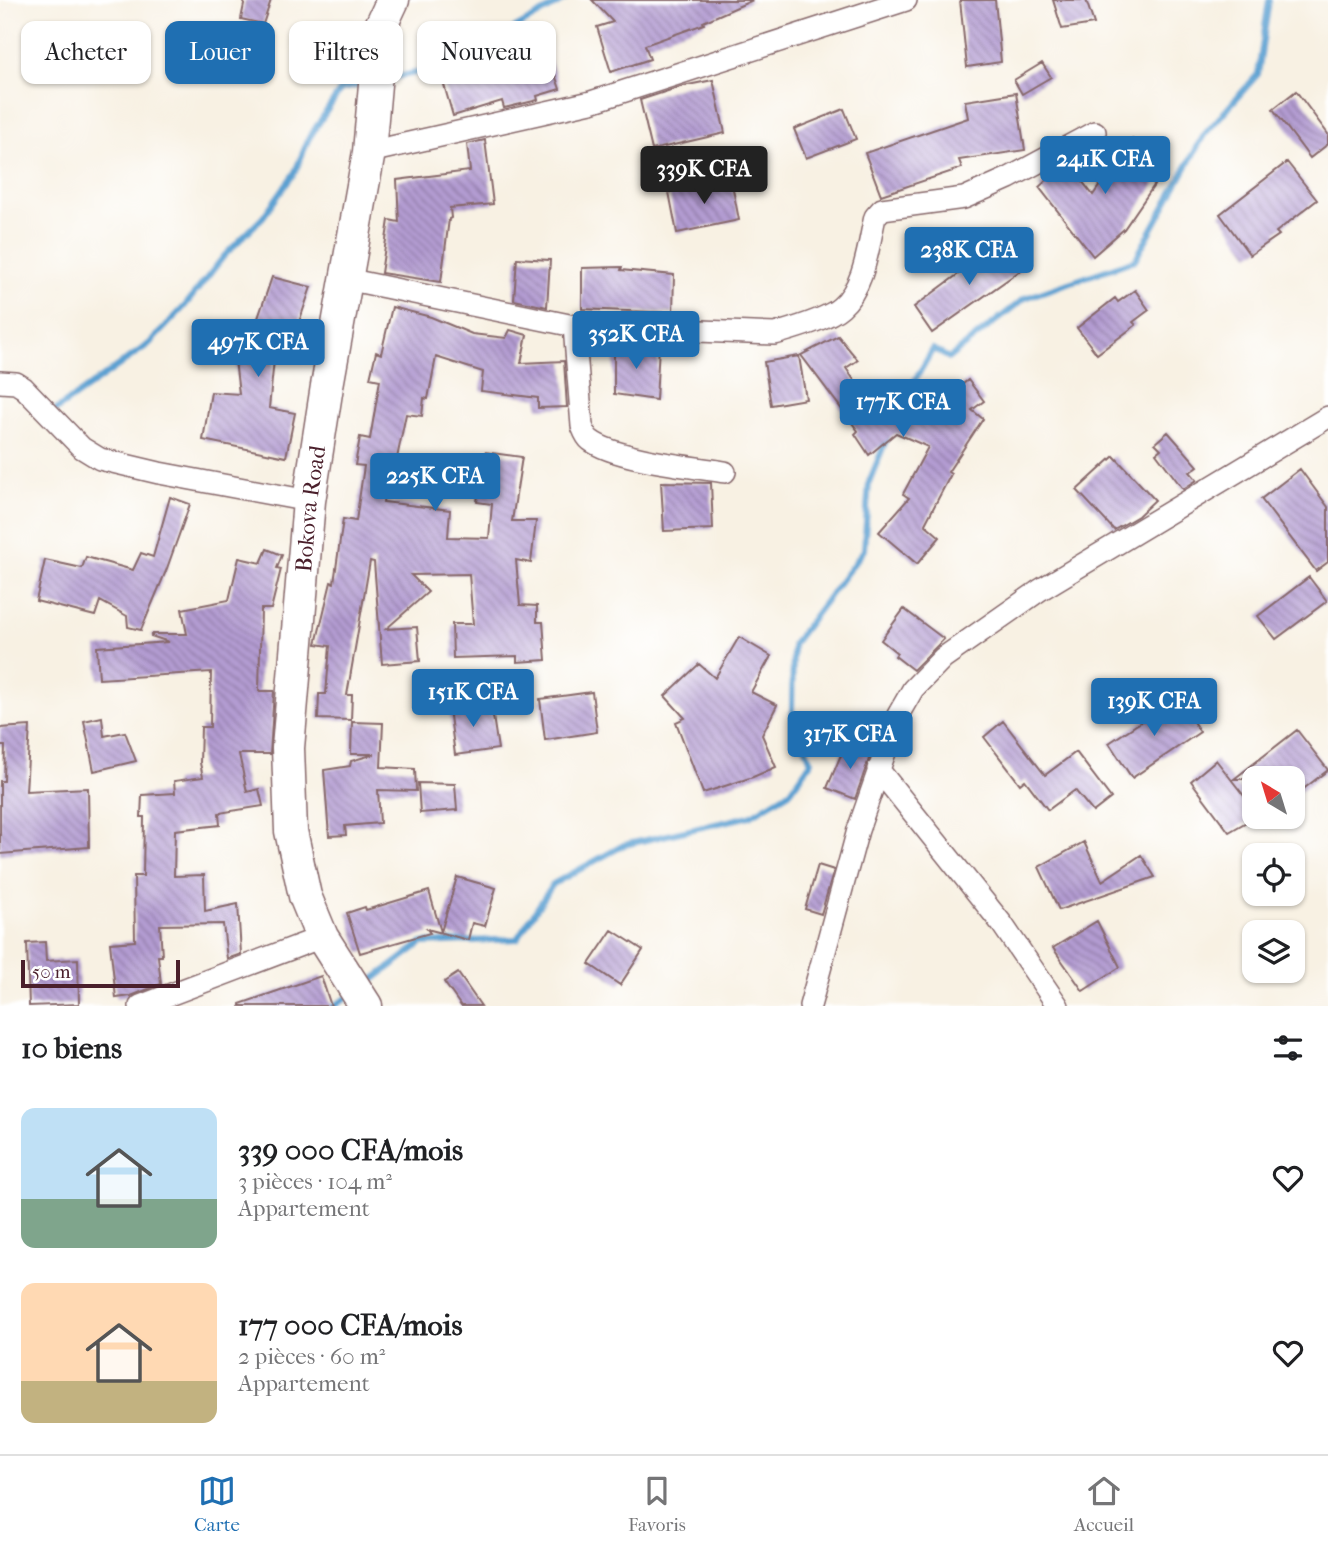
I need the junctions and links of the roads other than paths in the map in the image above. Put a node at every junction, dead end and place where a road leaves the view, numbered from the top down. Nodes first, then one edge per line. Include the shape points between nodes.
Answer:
1 (393, 0) edge
2 (906, 0) edge
3 (1095, 132) dead end
4 (369, 152) junction
5 (346, 279) junction
6 (574, 326) junction
7 (0, 382) edge
8 (1328, 417) edge
9 (725, 472) dead end
10 (310, 501) junction
11 (878, 769) junction
12 (322, 937) junction
13 (140, 1006) edge
14 (366, 1006) edge
15 (810, 1006) edge
16 (1058, 1006) edge

1 - 4 street, Bokova Road via 380,28
2 - 4 street via 591,102
3 - 6 street via 964,198 882,209 875,217 859,284 840,308 799,328 775,334
4 - 5 street, Bokova Road
5 - 6 street
5 - 10 street, Bokova Road
6 - 9 street via 582,426 588,439 646,459
7 - 10 street via 24,388 82,448 100,459
8 - 11 street via 1040,590 943,658 913,689
10 - 12 street, Bokova Road via 288,748 291,831 305,896
11 - 15 street
11 - 16 street via 1002,924
12 - 13 street
12 - 14 street, Bokova Road

